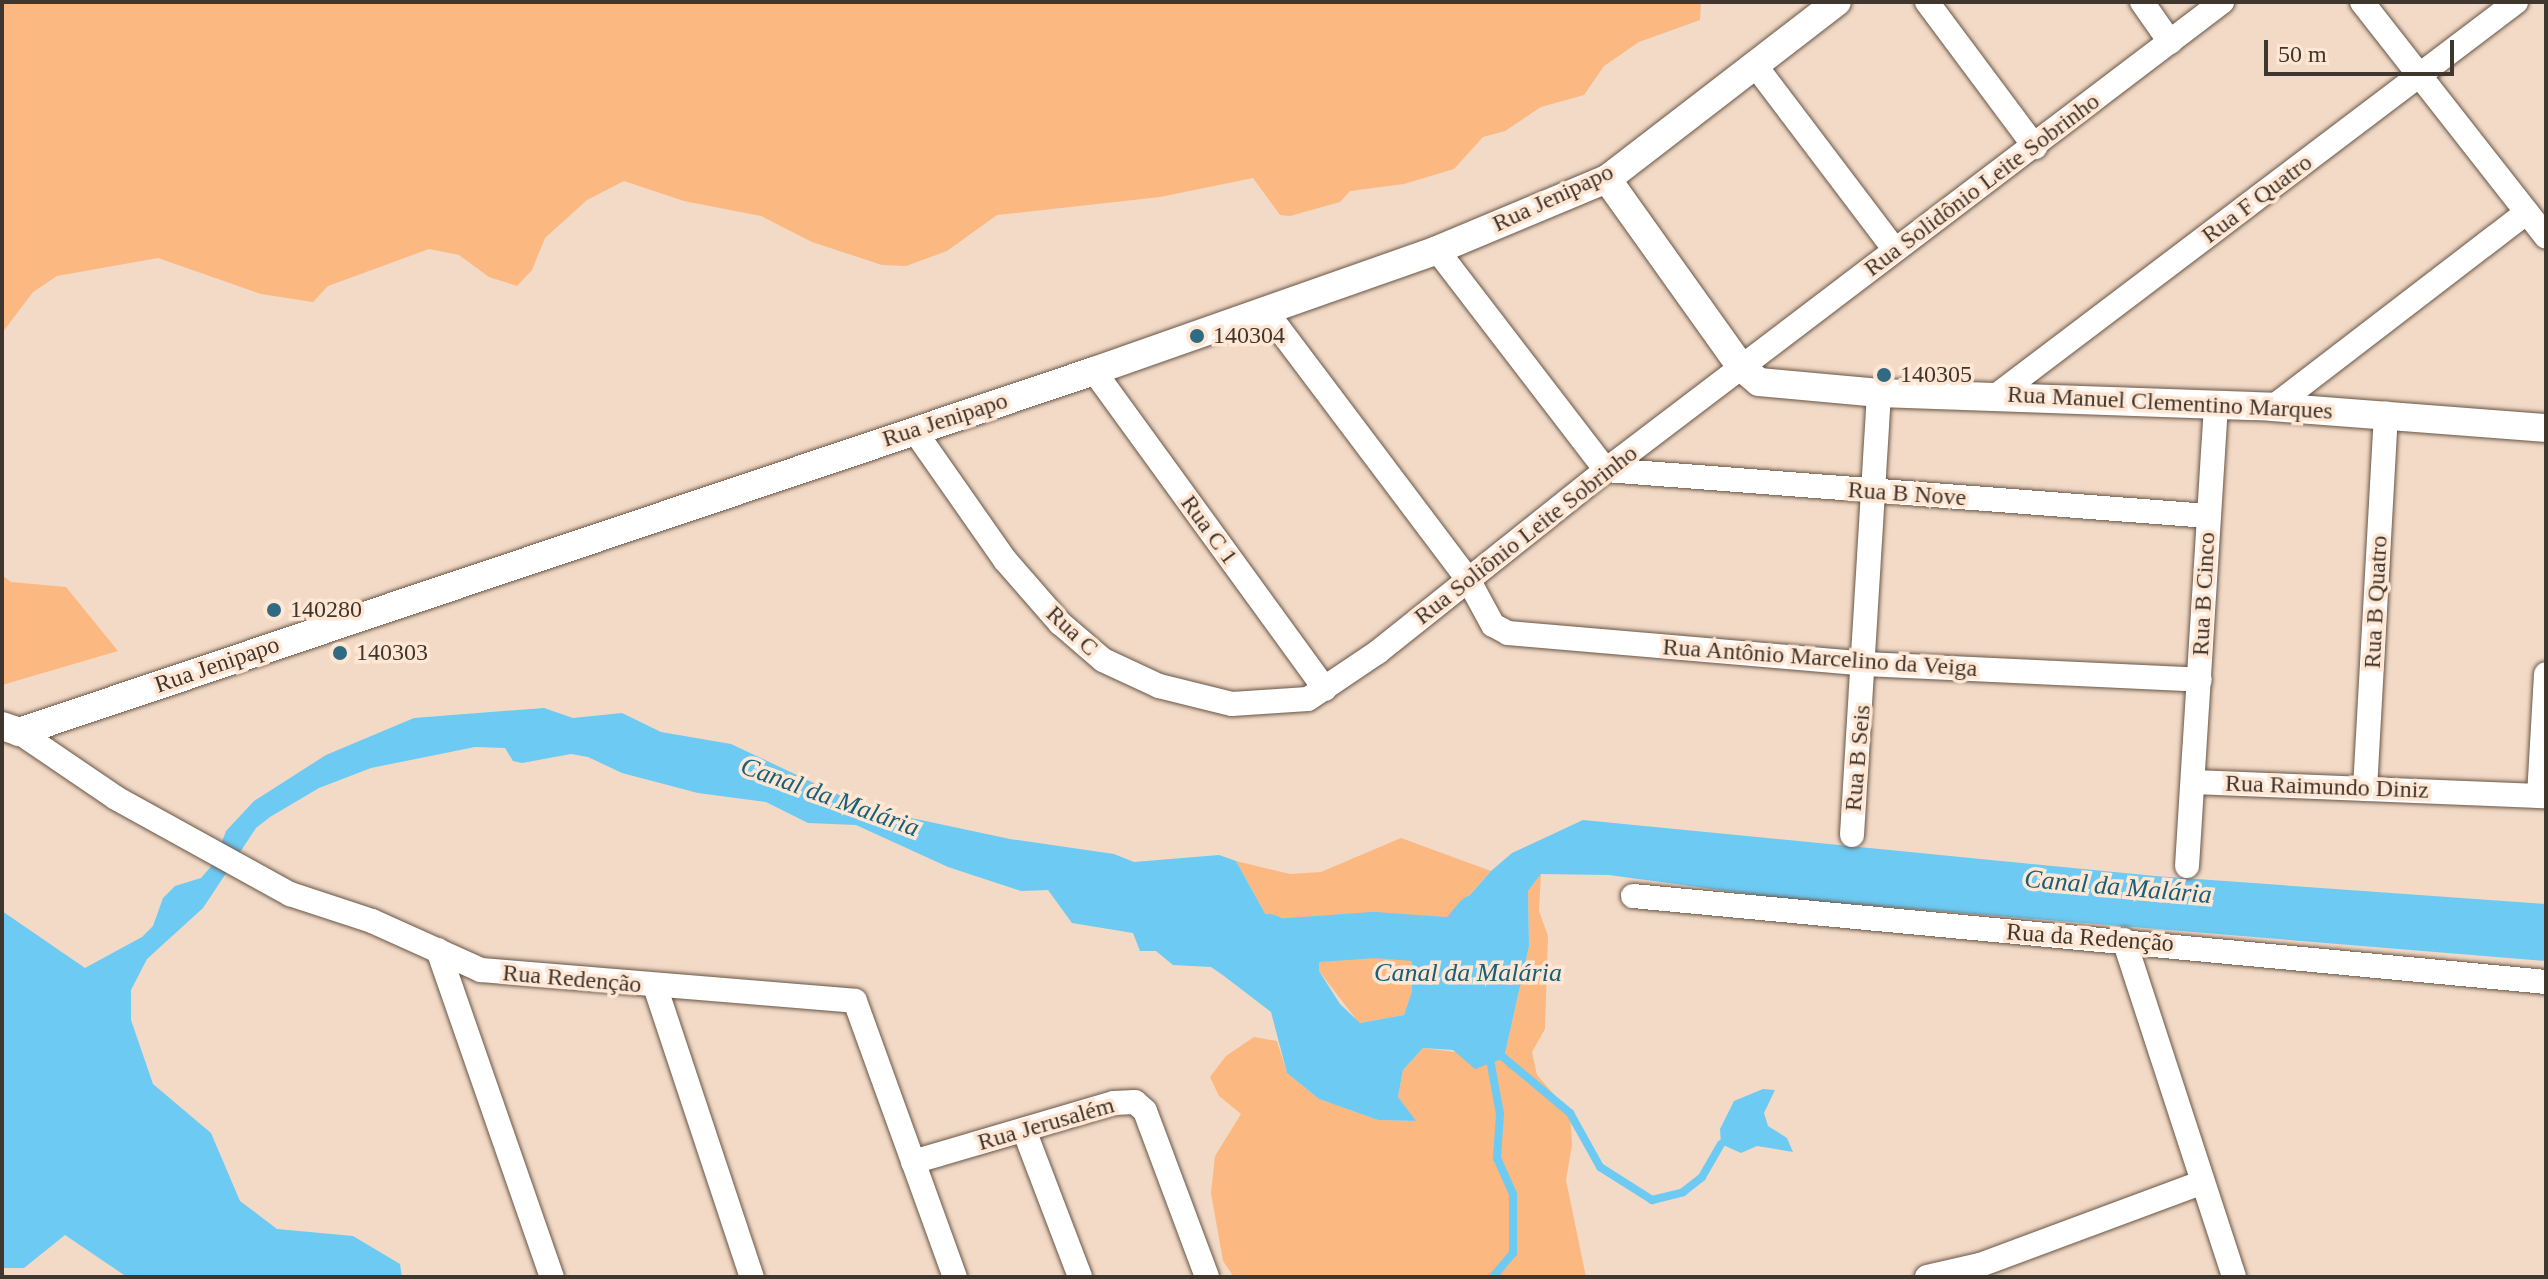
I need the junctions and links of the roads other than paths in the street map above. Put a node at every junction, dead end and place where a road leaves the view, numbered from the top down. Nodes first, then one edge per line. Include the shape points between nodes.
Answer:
1 (1837, 2) edge
2 (1927, 2) edge
3 (2142, 2) edge
4 (2222, 2) edge
5 (2362, 2) edge
6 (2516, 2) edge
7 (2170, 42) junction
8 (1755, 65) junction
9 (2423, 75) junction
10 (2035, 147) junction
11 (1607, 179) junction
12 (2527, 212) junction
13 (2546, 237) edge
14 (1437, 250) junction
15 (1895, 250) junction
16 (1265, 310) junction
17 (1741, 367) junction
18 (1094, 371) junction
19 (1879, 393) junction
20 (1997, 395) junction
21 (2216, 407) junction
22 (2273, 407) junction
23 (2386, 414) junction
24 (2546, 428) edge
25 (914, 430) junction
26 (1606, 470) junction
27 (1873, 491) junction
28 (2208, 516) junction
29 (1469, 581) junction
30 (1866, 664) junction
31 (2546, 674) edge
32 (2200, 680) junction
33 (1316, 694) junction
34 (10, 729) edge
35 (2193, 782) junction
36 (2365, 789) junction
37 (2542, 796) edge
38 (1852, 835) dead end
39 (2187, 866) dead end
40 (1633, 896) dead end
41 (2124, 940) junction
42 (438, 950) junction
43 (2546, 982) edge
44 (655, 986) junction
45 (1024, 1130) junction
46 (913, 1162) junction
47 (2201, 1183) junction
48 (552, 1277) edge
49 (752, 1277) edge
50 (955, 1277) edge
51 (1080, 1277) edge
52 (1207, 1277) edge
53 (1927, 1277) edge
54 (2234, 1277) edge

1 - 8 street, Rua Jenipapo
2 - 10 street
3 - 7 street
4 - 7 street, Rua Solidônio Leite Sobrinho
5 - 9 street
6 - 9 street, Rua F Quatro
7 - 10 street, Rua Solidônio Leite Sobrinho
8 - 11 street, Rua Jenipapo
8 - 15 street
9 - 12 street
9 - 20 street, Rua F Quatro
10 - 15 street, Rua Solidônio Leite Sobrinho
11 - 14 street, Rua Jenipapo
11 - 17 street, Rua Manuel Clementino Marques
12 - 13 street
12 - 22 street
14 - 16 street, Rua Jenipapo
14 - 26 street
15 - 17 street, Rua Solidônio Leite Sobrinho
16 - 18 street, Rua Jenipapo
16 - 29 street, Rua Antônio Marcelino da Veiga
17 - 19 street, Rua Manuel Clementino Marques via 1759,382
17 - 26 street, Rua Soliônio Leite Sobrinho
18 - 25 street, Rua Jenipapo
18 - 33 street, Rua C 1
19 - 20 street, Rua Manuel Clementino Marques
19 - 27 street, Rua B Seis
20 - 21 street, Rua Manuel Clementino Marques
21 - 22 street, Rua Manuel Clementino Marques
21 - 28 street, Rua B Cinco
22 - 23 street, Rua Manuel Clementino Marques
23 - 24 street, Rua Manuel Clementino Marques
23 - 36 street, Rua B Quatro
25 - 33 street, Rua C via 1005,560 1060,623 1103,660 1159,686 1232,704
25 - 34 street, Rua Jenipapo
26 - 27 street, Rua B Nove
26 - 29 street, Rua Soliônio Leite Sobrinho
27 - 28 street, Rua B Nove
27 - 30 street, Rua B Seis
28 - 32 street, Rua B Cinco
29 - 30 street, Rua Antônio Marcelino da Veiga via 1493,625 1516,635
29 - 33 street, Rua Soliônio Leite Sobrinho
30 - 32 street, Rua Antônio Marcelino da Veiga
30 - 38 street, Rua B Seis
31 - 37 street
32 - 35 street, Rua B Cinco
34 - 42 street, Rua Redenção via 116,798 290,894
35 - 36 street, Rua Raimundo Diniz
35 - 39 street, Rua Raimundo Diniz
36 - 37 street, Rua Raimundo Diniz
40 - 41 street, Rua da Redenção via 1851,920
41 - 43 street, Rua da Redenção
41 - 47 street
42 - 44 street, Rua Redenção via 481,970
42 - 48 street
44 - 46 street, Rua Redenção via 847,997 861,1008
44 - 49 street
45 - 46 street, Rua Jerusalém
45 - 51 street
45 - 52 street, Rua Jerusalém via 1114,1103 1140,1106
46 - 50 street
47 - 53 street via 1980,1265
47 - 54 street

